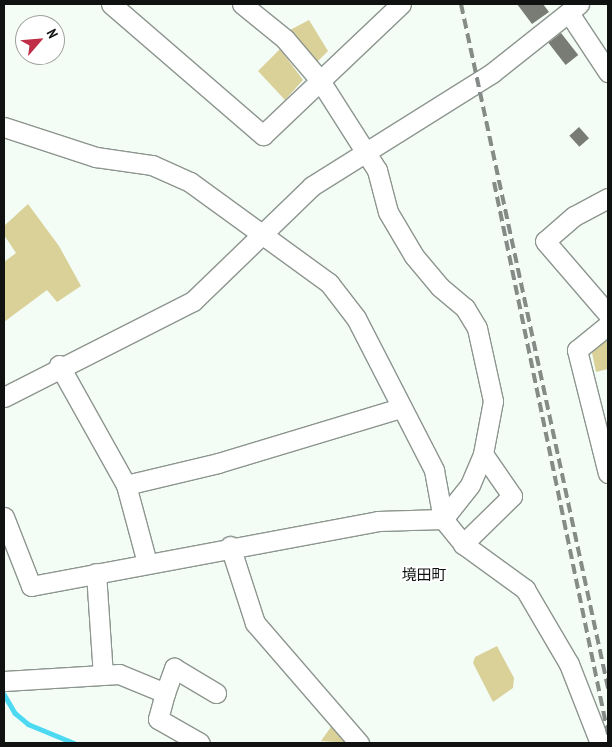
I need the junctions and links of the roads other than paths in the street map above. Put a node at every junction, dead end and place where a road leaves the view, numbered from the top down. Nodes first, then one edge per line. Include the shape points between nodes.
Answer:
1 (111, 4) edge
2 (242, 4) edge
3 (401, 4) edge
4 (565, 10) edge
5 (608, 72) edge
6 (320, 79) junction
7 (4, 126) edge
8 (366, 149) junction
9 (608, 198) edge
10 (260, 233) junction
11 (608, 314) edge
12 (608, 325) edge
13 (59, 366) junction
14 (4, 396) edge
15 (400, 408) junction
16 (483, 454) junction
17 (608, 473) edge
18 (126, 484) junction
19 (4, 517) edge
20 (443, 519) junction
21 (463, 544) junction
22 (230, 546) junction
23 (147, 563) junction
24 (96, 574) junction
25 (103, 675) junction
26 (4, 681) edge
27 (165, 693) junction
28 (216, 693) dead end
29 (200, 743) edge
30 (359, 743) edge
31 (600, 743) edge

1 - 6 street via 263,136
2 - 6 street via 285,39
3 - 6 street
4 - 5 street
4 - 8 street via 436,111
6 - 8 street
7 - 10 street via 96,157 152,164 190,182
8 - 10 street via 312,186
8 - 16 street via 377,170 388,212 414,256 440,288 465,308 477,328 493,401
9 - 11 street via 574,216 545,241
10 - 13 street via 192,301
10 - 15 street via 329,283 346,304
12 - 17 street via 577,350
13 - 14 street
13 - 18 street
15 - 18 street via 218,463
15 - 20 street via 434,470
16 - 20 street via 470,485
16 - 21 street via 512,496
18 - 23 street
19 - 24 street via 31,586
20 - 21 street
20 - 22 street via 378,521
21 - 31 street via 525,589 569,664
22 - 23 street
22 - 30 street via 255,623
23 - 24 street
24 - 25 street
25 - 26 street
25 - 27 street via 119,674
27 - 28 street via 174,668
27 - 29 street via 158,719

